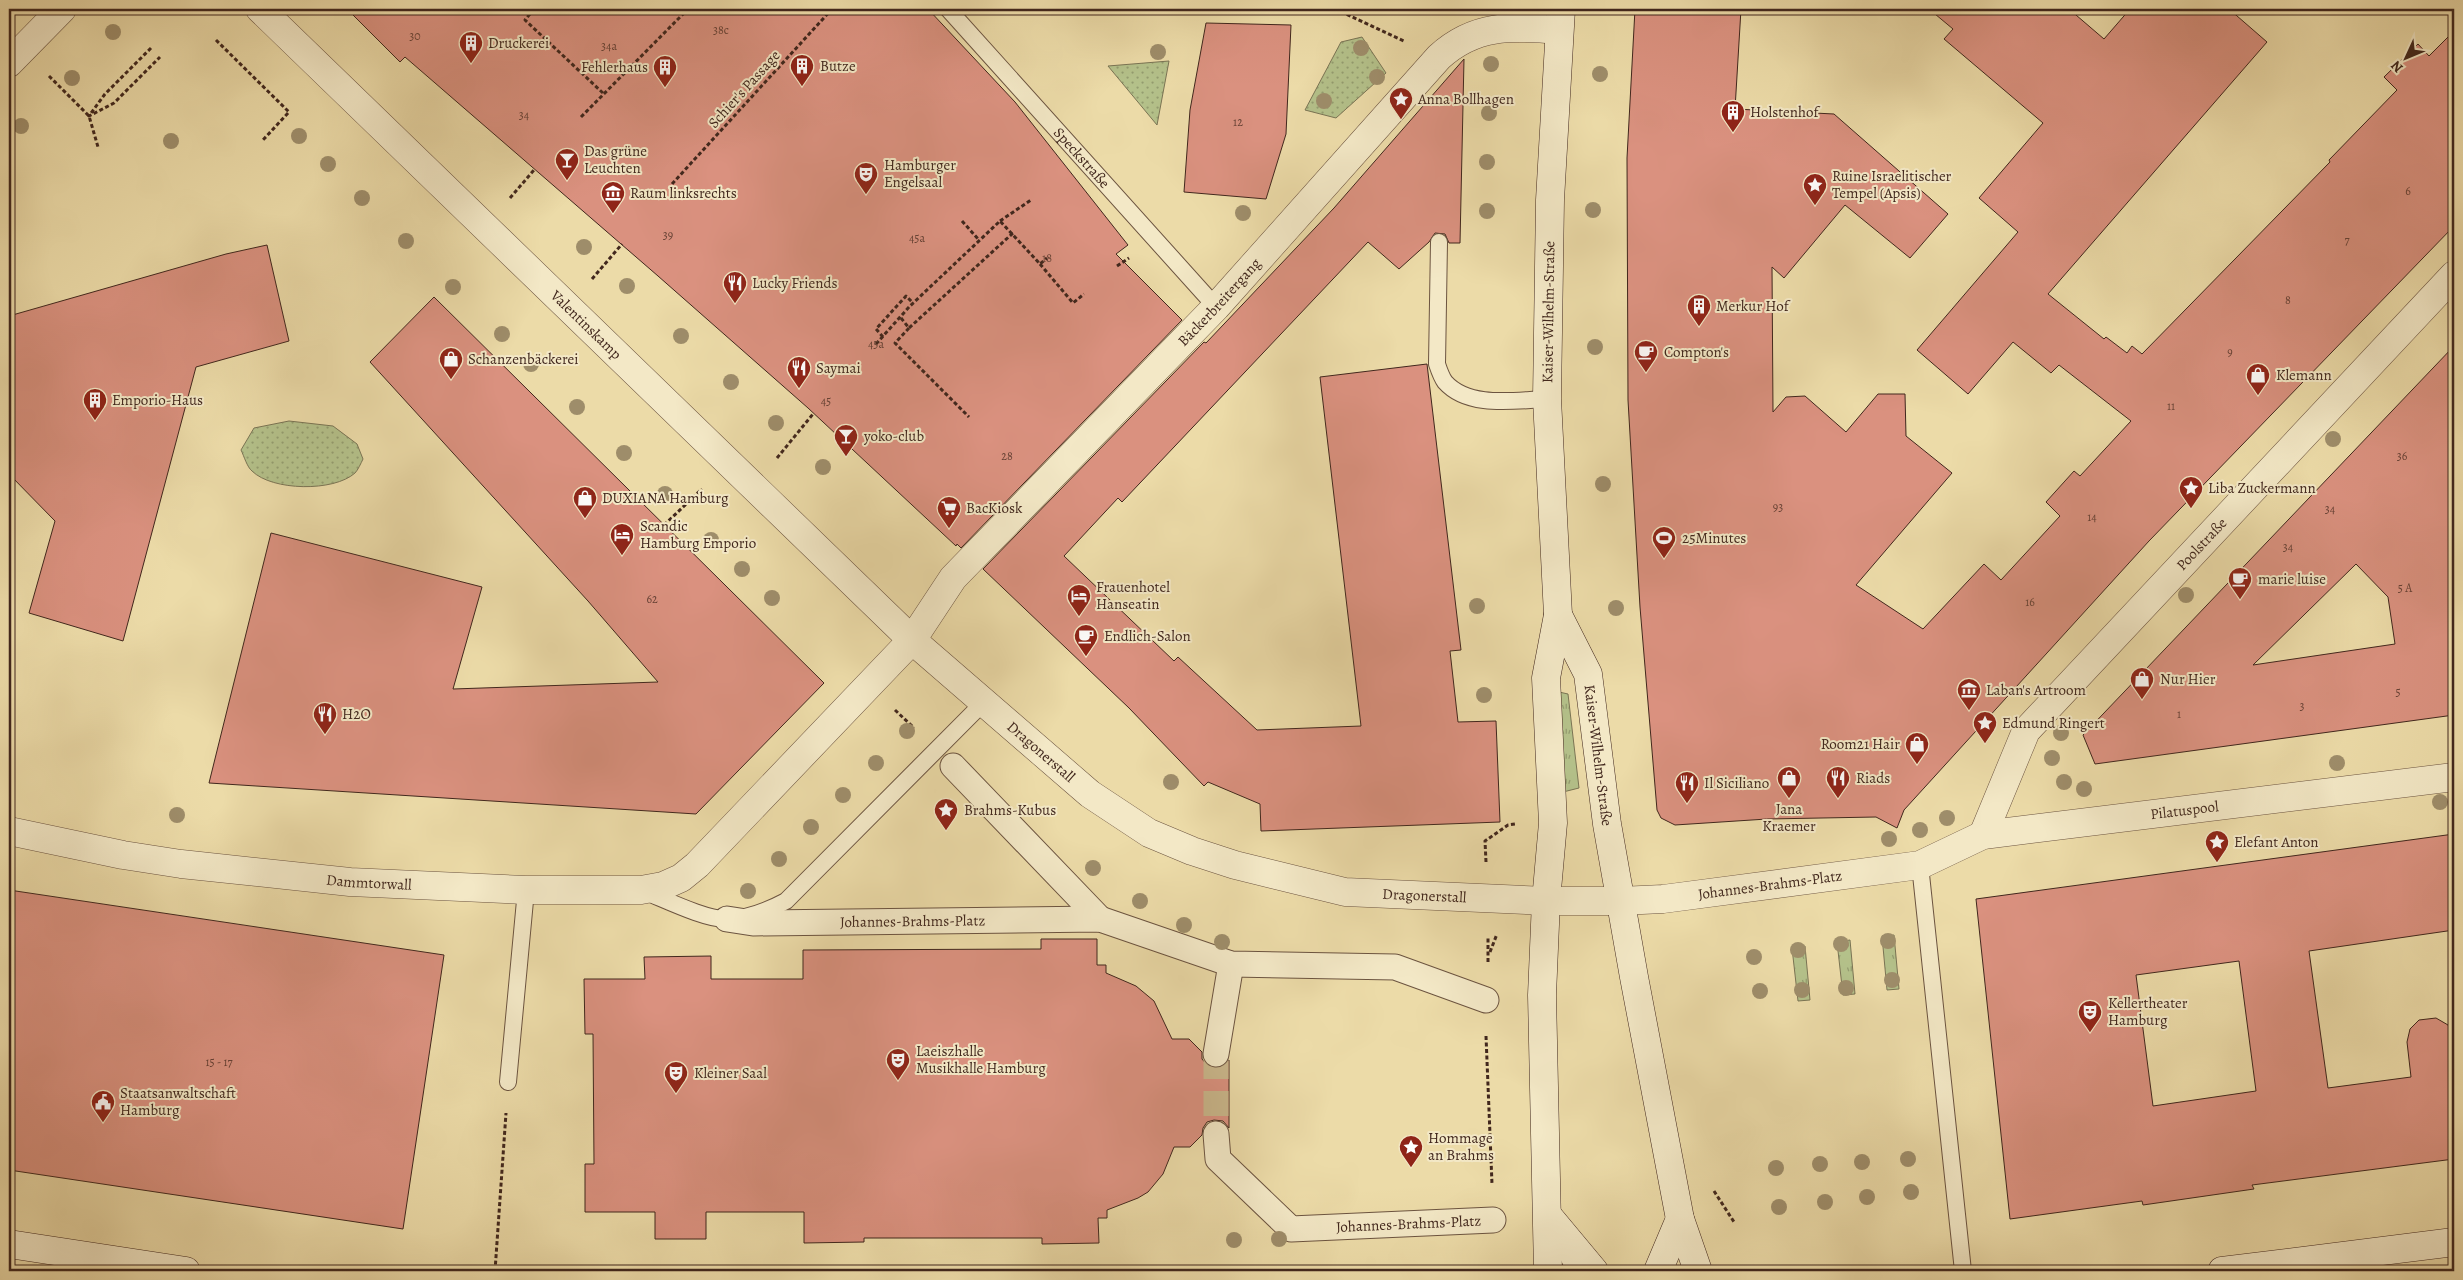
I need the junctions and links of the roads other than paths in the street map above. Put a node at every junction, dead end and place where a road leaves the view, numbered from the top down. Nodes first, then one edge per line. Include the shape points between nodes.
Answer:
1 (62, 9) edge
2 (260, 9) edge
3 (948, 9) edge
4 (1560, 19) edge
5 (15, 56) edge
6 (1438, 242) dead end
7 (2454, 276) edge
8 (1216, 307) junction
9 (1547, 399) junction
10 (1558, 615) junction
11 (912, 640) junction
12 (983, 704) junction
13 (945, 758) junction
14 (2454, 777) edge
15 (9, 830) edge
16 (1983, 835) junction
17 (1920, 865) junction
18 (526, 890) junction
19 (642, 890) junction
20 (1546, 902) junction
21 (1620, 902) junction
22 (1100, 918) junction
23 (727, 919) junction
24 (1231, 964) junction
25 (1486, 1000) road end
26 (1216, 1054) tunnel mouth
27 (508, 1082) road end
28 (1216, 1134) tunnel mouth
29 (1548, 1217) junction
30 (1680, 1219) junction
31 (1493, 1220) road end
32 (2454, 1242) edge
33 (9, 1244) edge
34 (2306, 1262) junction
35 (186, 1271) edge
36 (1548, 1271) edge
37 (1575, 1271) edge
38 (1594, 1271) edge
39 (1658, 1271) edge
40 (1698, 1271) edge
41 (1963, 1271) edge
42 (2222, 1271) edge
43 (2277, 1271) edge

1 - 5 street
2 - 11 street, Valentinskamp
3 - 8 lane, Speckstraße
4 - 8 street, Bäckerbreitergang via 1497,29 1468,36 1454,44
4 - 9 street, Kaiser-Wilhelm-Straße via 1550,200
6 - 9 lane via 1437,364 1445,382 1463,396 1481,400
7 - 16 street, Poolstraße via 2026,731
8 - 11 street, Bäckerbreitergang via 953,578
9 - 10 street, Kaiser-Wilhelm-Straße
10 - 20 street, Kaiser-Wilhelm-Straße via 1546,678 1553,814
10 - 21 street, Kaiser-Wilhelm-Straße via 1588,674
11 - 12 street, Dragonerstall
11 - 19 street via 697,865 663,886
12 - 13 lane
12 - 20 street, Dragonerstall via 1104,804 1149,833 1192,851 1234,865 1344,892
13 - 22 street, Johannes-Brahms-Platz
13 - 23 lane via 786,901
14 - 16 street, Pilatuspool
15 - 18 street, Dammtorwall via 181,864 350,882
16 - 17 street, Pilatuspool
17 - 21 street, Johannes-Brahms-Platz
17 - 41 lane
18 - 19 street, Dammtorwall
18 - 27 lane
19 - 23 lane, Dammtorwall
20 - 21 street, Johannes-Brahms-Platz
20 - 29 street via 1542,995
21 - 30 street
22 - 23 street, Johannes-Brahms-Platz via 753,923
22 - 24 street, Johannes-Brahms-Platz
24 - 25 street, Johannes-Brahms-Platz via 1395,967
24 - 26 street
28 - 31 street, Johannes-Brahms-Platz via 1218,1159 1291,1229
29 - 36 street
29 - 37 lane
29 - 38 street
30 - 39 street
30 - 40 street
32 - 34 street
33 - 35 street
34 - 42 street
34 - 43 street

